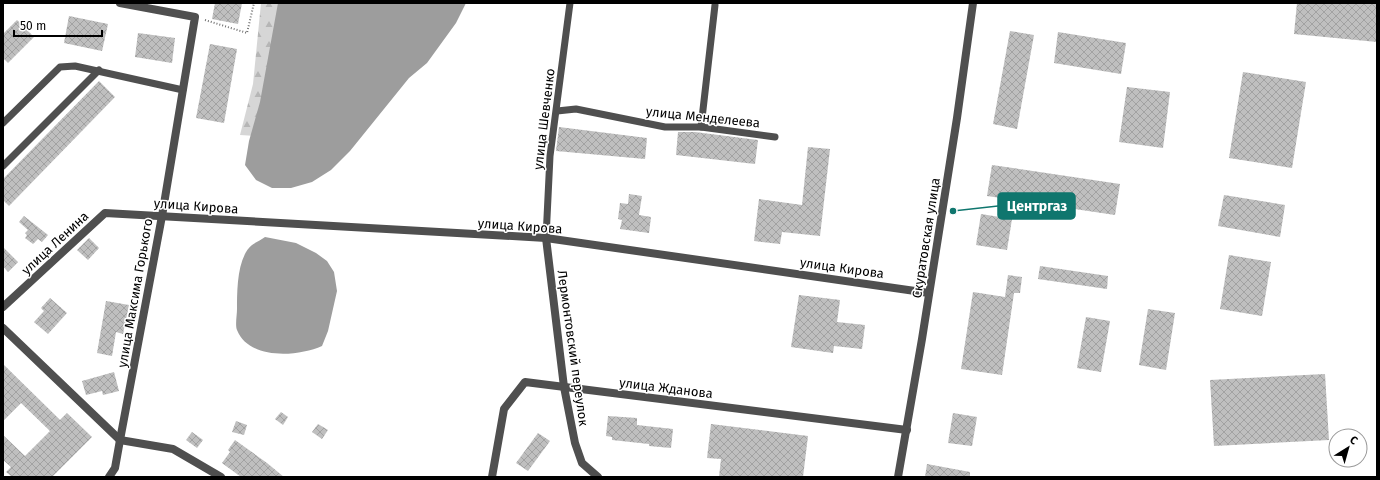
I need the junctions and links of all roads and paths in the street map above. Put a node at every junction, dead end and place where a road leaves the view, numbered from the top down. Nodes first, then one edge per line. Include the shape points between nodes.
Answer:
1 (120, 3) edge
2 (254, 3) edge
3 (570, 3) edge
4 (973, 3) edge
5 (715, 5) dead end
6 (195, 17) junction
7 (99, 70) junction
8 (182, 90) junction
9 (557, 111) junction
10 (3, 123) edge
11 (701, 127) junction
12 (775, 137) dead end
13 (3, 166) edge
14 (105, 213) joint
15 (162, 216) junction
16 (546, 238) junction
17 (929, 292) junction
18 (3, 307) edge
19 (3, 328) edge
20 (564, 387) junction
21 (907, 430) junction
22 (120, 440) junction
23 (109, 477) edge
24 (221, 477) edge
25 (492, 477) edge
26 (598, 477) edge
27 (898, 477) edge

1 - 6 street
2 - 6 path via 247,33
3 - 9 lane, улица Шевченко
4 - 17 street, Скуратовская улица
5 - 11 lane
6 - 8 street, улица Максима Горького
7 - 8 lane
7 - 10 lane via 76,66 60,67
7 - 13 lane
8 - 15 street, улица Максима Горького
9 - 11 lane, улица Менделеева via 576,109 665,127
9 - 16 lane, улица Шевченко via 550,156
11 - 12 lane, улица Менделеева
14 - 15 street, улица Кирова
14 - 18 street, улица Ленина
15 - 16 street, улица Кирова
15 - 22 street, улица Максима Горького
16 - 17 street, улица Кирова
16 - 20 street, Лермонтовский переулок
17 - 21 street, Скуратовская улица
19 - 22 street
20 - 21 street, улица Жданова
20 - 25 street, улица Жданова via 525,382 504,409
20 - 26 street, Лермонтовский переулок via 582,464
21 - 27 street, Скуратовская улица
22 - 23 street, улица Максима Горького via 115,468
22 - 24 street via 173,449

